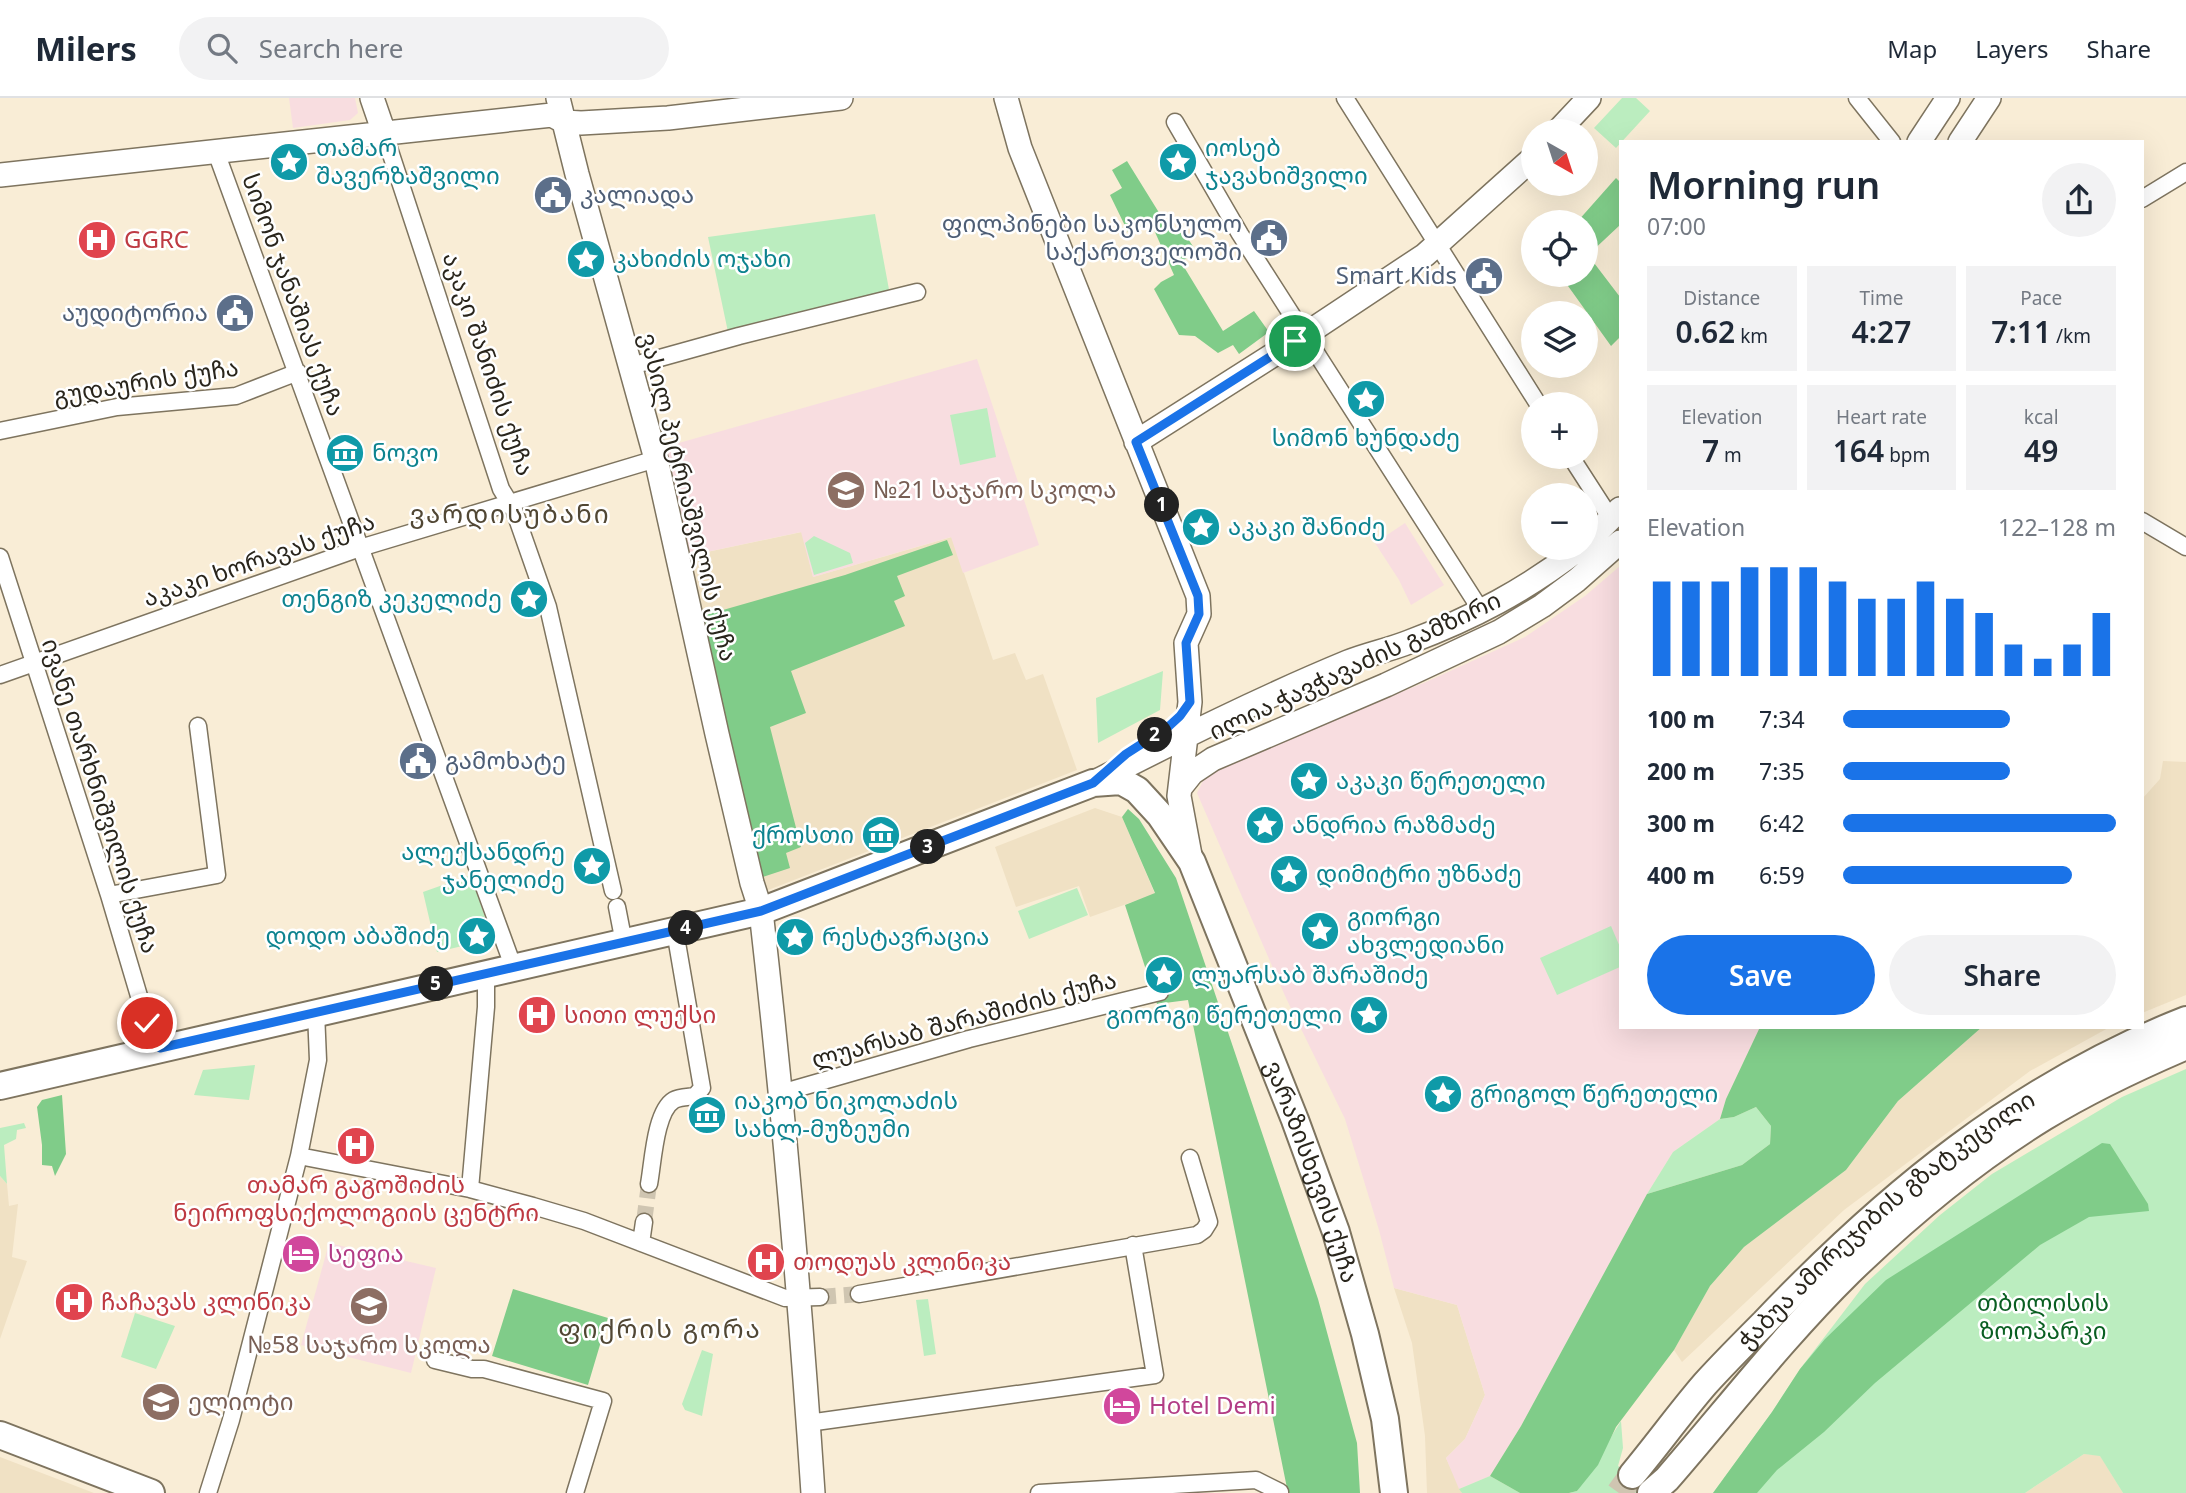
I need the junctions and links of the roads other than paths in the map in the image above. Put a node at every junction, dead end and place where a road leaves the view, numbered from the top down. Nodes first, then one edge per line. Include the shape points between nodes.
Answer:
1 (372, 98) edge
2 (558, 98) edge
3 (841, 98) edge
4 (1006, 98) edge
5 (1345, 98) edge
6 (1857, 98) edge
7 (1948, 98) edge
8 (1989, 98) edge
9 (1577, 102) edge
10 (1566, 119) edge
11 (565, 122) junction
12 (1175, 122) dead end
13 (384, 132) junction
14 (1890, 140) edge
15 (1920, 140) edge
16 (1961, 140) edge
17 (216, 152) junction
18 (1521, 169) edge
19 (2186, 172) edge
20 (0, 175) edge
21 (2144, 197) edge
22 (1437, 243) junction
23 (917, 292) dead end
24 (1306, 334) junction
25 (631, 366) junction
26 (298, 372) junction
27 (1530, 392) edge
28 (0, 431) edge
29 (1136, 442) junction
30 (656, 459) junction
31 (1580, 469) edge
32 (509, 502) junction
33 (1616, 514) edge
34 (2144, 522) edge
35 (1598, 531) edge
36 (1619, 543) edge
37 (2186, 547) edge
38 (360, 548) junction
39 (0, 557) edge
40 (1564, 560) edge
41 (1482, 612) junction
42 (33, 663) junction
43 (0, 675) edge
44 (1190, 702) junction
45 (198, 726) dead end
46 (1186, 745) junction
47 (1093, 783) junction
48 (1180, 788) junction
49 (1192, 862) junction
50 (613, 891) dead end
51 (109, 895) junction
52 (617, 907) dead end
53 (761, 911) junction
54 (675, 931) junction
55 (624, 943) junction
56 (513, 966) junction
57 (486, 973) junction
58 (1160, 992) dead end
59 (316, 1012) junction
60 (2186, 1020) edge
61 (2186, 1045) edge
62 (160, 1048) junction
63 (0, 1086) edge
64 (781, 1093) junction
65 (299, 1156) junction
66 (1190, 1158) dead end
67 (649, 1184) tunnel mouth
68 (470, 1189) junction
69 (644, 1222) tunnel mouth
70 (641, 1243) junction
71 (1133, 1245) junction
72 (859, 1293) tunnel mouth
73 (810, 1298) junction
74 (435, 1360) dead end
75 (808, 1423) junction
76 (0, 1435) edge
77 (1642, 1484) edge
78 (1280, 1492) edge
79 (151, 1493) edge
80 (208, 1493) edge
81 (575, 1493) edge
82 (813, 1493) edge
83 (1039, 1493) edge
84 (1394, 1493) edge

1 - 13 street, აკაკი შანიძის ქუჩა
2 - 11 street, ვასილ პეტრიაშვილის ქუჩა
3 - 11 street via 668,118
4 - 29 street, ვარაზისხევის ქუჩა via 1020,148
5 - 22 street
6 - 14 street
7 - 15 street
8 - 16 street
9 - 10 street
11 - 13 street via 552,115
11 - 25 street, ვასილ პეტრიაშვილის ქუჩა
12 - 24 street via 1240,234
13 - 17 street
13 - 32 street, აკაკი შანიძის ქუჩა
17 - 20 street
17 - 26 street, სიმონ ჯანაშიას ქუჩა
18 - 22 street
19 - 21 street
22 - 24 street
22 - 27 street
23 - 25 street
24 - 29 street
24 - 41 street
25 - 30 street, ვასილ პეტრიაშვილის ქუჩა
26 - 28 street, გუდაურის ქუჩა via 236,396 117,407
26 - 38 street, სიმონ ჯანაშიას ქუჩა
29 - 44 street, ვარაზისხევის ქუჩა via 1198,596 1199,614 1186,643
30 - 32 street, აკაკი ხორავას ქუჩა
30 - 53 street, ვასილ პეტრიაშვილის ქუჩა
31 - 33 street
32 - 38 street, აკაკი ხორავას ქუჩა
32 - 50 street, აკაკი შანიძის ქუჩა via 548,607
33 - 35 street
34 - 37 street
36 - 48 street, ილია ჭავჭავაძის გამზირი via 1577,580 1499,632 1213,759
38 - 42 street, აკაკი ხორავას ქუჩა
38 - 56 street, სიმონ ჯანაშიას ქუჩა
39 - 42 street, ივანე თარხნიშვილის ქუჩა
40 - 41 street, ილია ჭავჭავაძის გამზირი
41 - 46 street, ილია ჭავჭავაძის გამზირი via 1230,713
42 - 43 street, აკაკი ხორავას ქუჩა
42 - 51 street, ივანე თარხნიშვილის ქუჩა
44 - 46 street, ვარაზისხევის ქუჩა
44 - 47 street via 1168,727
45 - 51 street via 217,874
46 - 47 street, ილია ჭავჭავაძის გამზირი
46 - 48 street, ვარაზისხევის ქუჩა
47 - 49 main road, ვარაზისხევის ქუჩა via 1121,781 1138,790
47 - 53 main road
48 - 49 street, ვარაზისხევის ქუჩა via 1180,811
49 - 84 main road, ვარაზისხევის ქუჩა via 1336,1232 1385,1419
51 - 62 street, ივანე თარხნიშვილის ქუჩა via 147,1023
52 - 55 street
53 - 54 main road
53 - 64 street, ვასილ პეტრიაშვილის ქუჩა
54 - 55 main road
54 - 67 street via 702,1087 695,1096 675,1100 665,1108
55 - 56 main road
56 - 57 main road
57 - 59 main road
57 - 68 street
58 - 64 street, ლუარსაბ შარაშიძის ქუჩა via 969,1039
59 - 62 main road
59 - 65 street via 318,1060
60 - 77 main road, ჭაბუა ამირეჯიბის გზატკეცილი via 2034,1096 1978,1132 1882,1208 1801,1284 1705,1385
61 - 77 main road, ჭაბუა ამირეჯიბის გზატკეცილი via 2042,1118 1906,1219 1786,1340 1667,1479
62 - 63 main road
64 - 73 street, ვასილ პეტრიაშვილის ქუჩა
65 - 68 street
65 - 80 street
66 - 71 street via 1209,1222 1204,1230
68 - 70 street via 584,1221
69 - 70 street
70 - 73 street via 785,1298
71 - 72 street
71 - 75 street via 1155,1375
73 - 75 street, ვასილ პეტრიაშვილის ქუჩა
74 - 81 street via 603,1401
75 - 82 street, ვასილ პეტრიაშვილის ქუჩა
76 - 79 main road
78 - 83 street via 1256,1480

